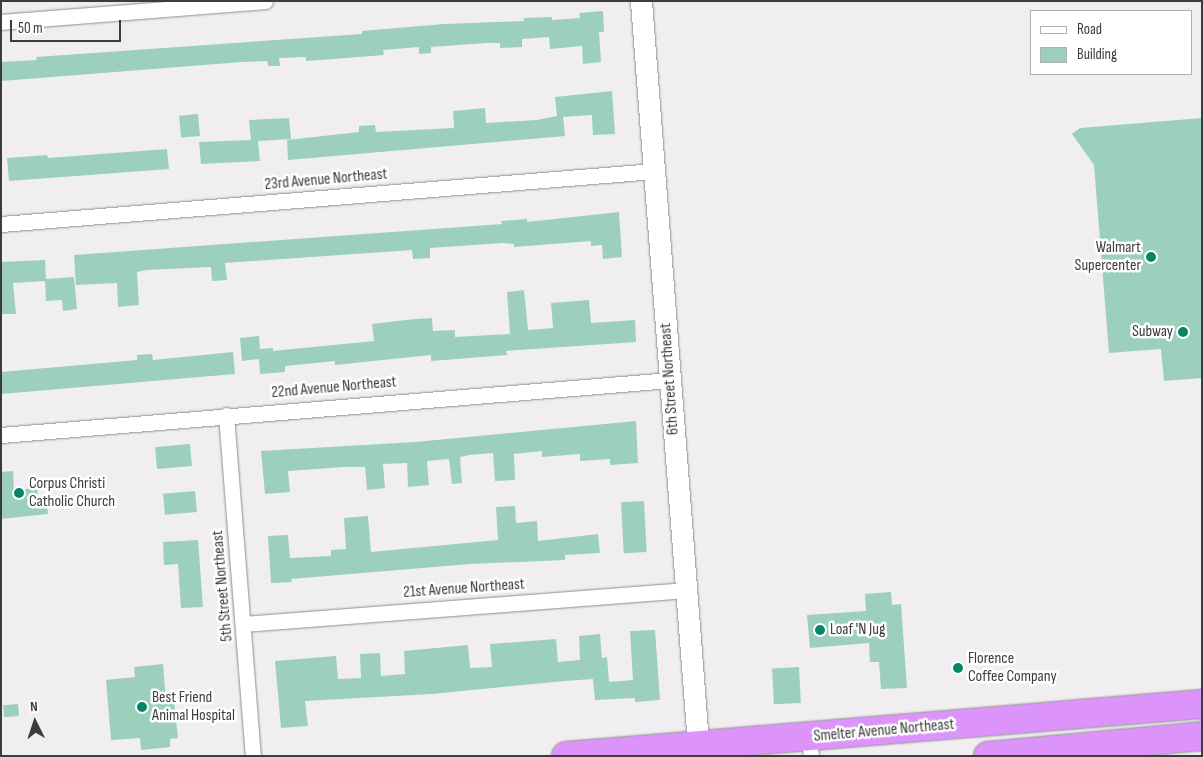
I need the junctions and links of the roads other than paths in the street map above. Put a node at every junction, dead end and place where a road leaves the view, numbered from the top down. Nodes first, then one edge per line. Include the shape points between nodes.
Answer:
1 (265, 1) edge
2 (641, 1) edge
3 (1, 22) edge
4 (654, 170) junction
5 (1, 224) edge
6 (670, 380) junction
7 (226, 414) junction
8 (1, 435) edge
9 (686, 590) junction
10 (244, 624) junction
11 (1202, 704) edge
12 (1202, 736) edge
13 (810, 747) edge
14 (699, 751) edge
15 (253, 756) edge
16 (566, 756) edge
17 (988, 756) edge

1 - 3 street
2 - 4 street, 6th Street Northeast
4 - 5 street, 23rd Avenue Northeast
4 - 6 street, 6th Street Northeast
6 - 7 street, 22nd Avenue Northeast
6 - 9 street, 6th Street Northeast
7 - 8 street, 22nd Avenue Northeast
7 - 10 street, 5th Street Northeast
9 - 10 street, 21st Avenue Northeast
9 - 14 street, 6th Street Northeast
10 - 15 street, 5th Street Northeast
11 - 13 highway, Smelter Avenue Northeast
12 - 17 highway
13 - 14 highway, Smelter Avenue Northeast
14 - 16 highway, Smelter Avenue Northeast

